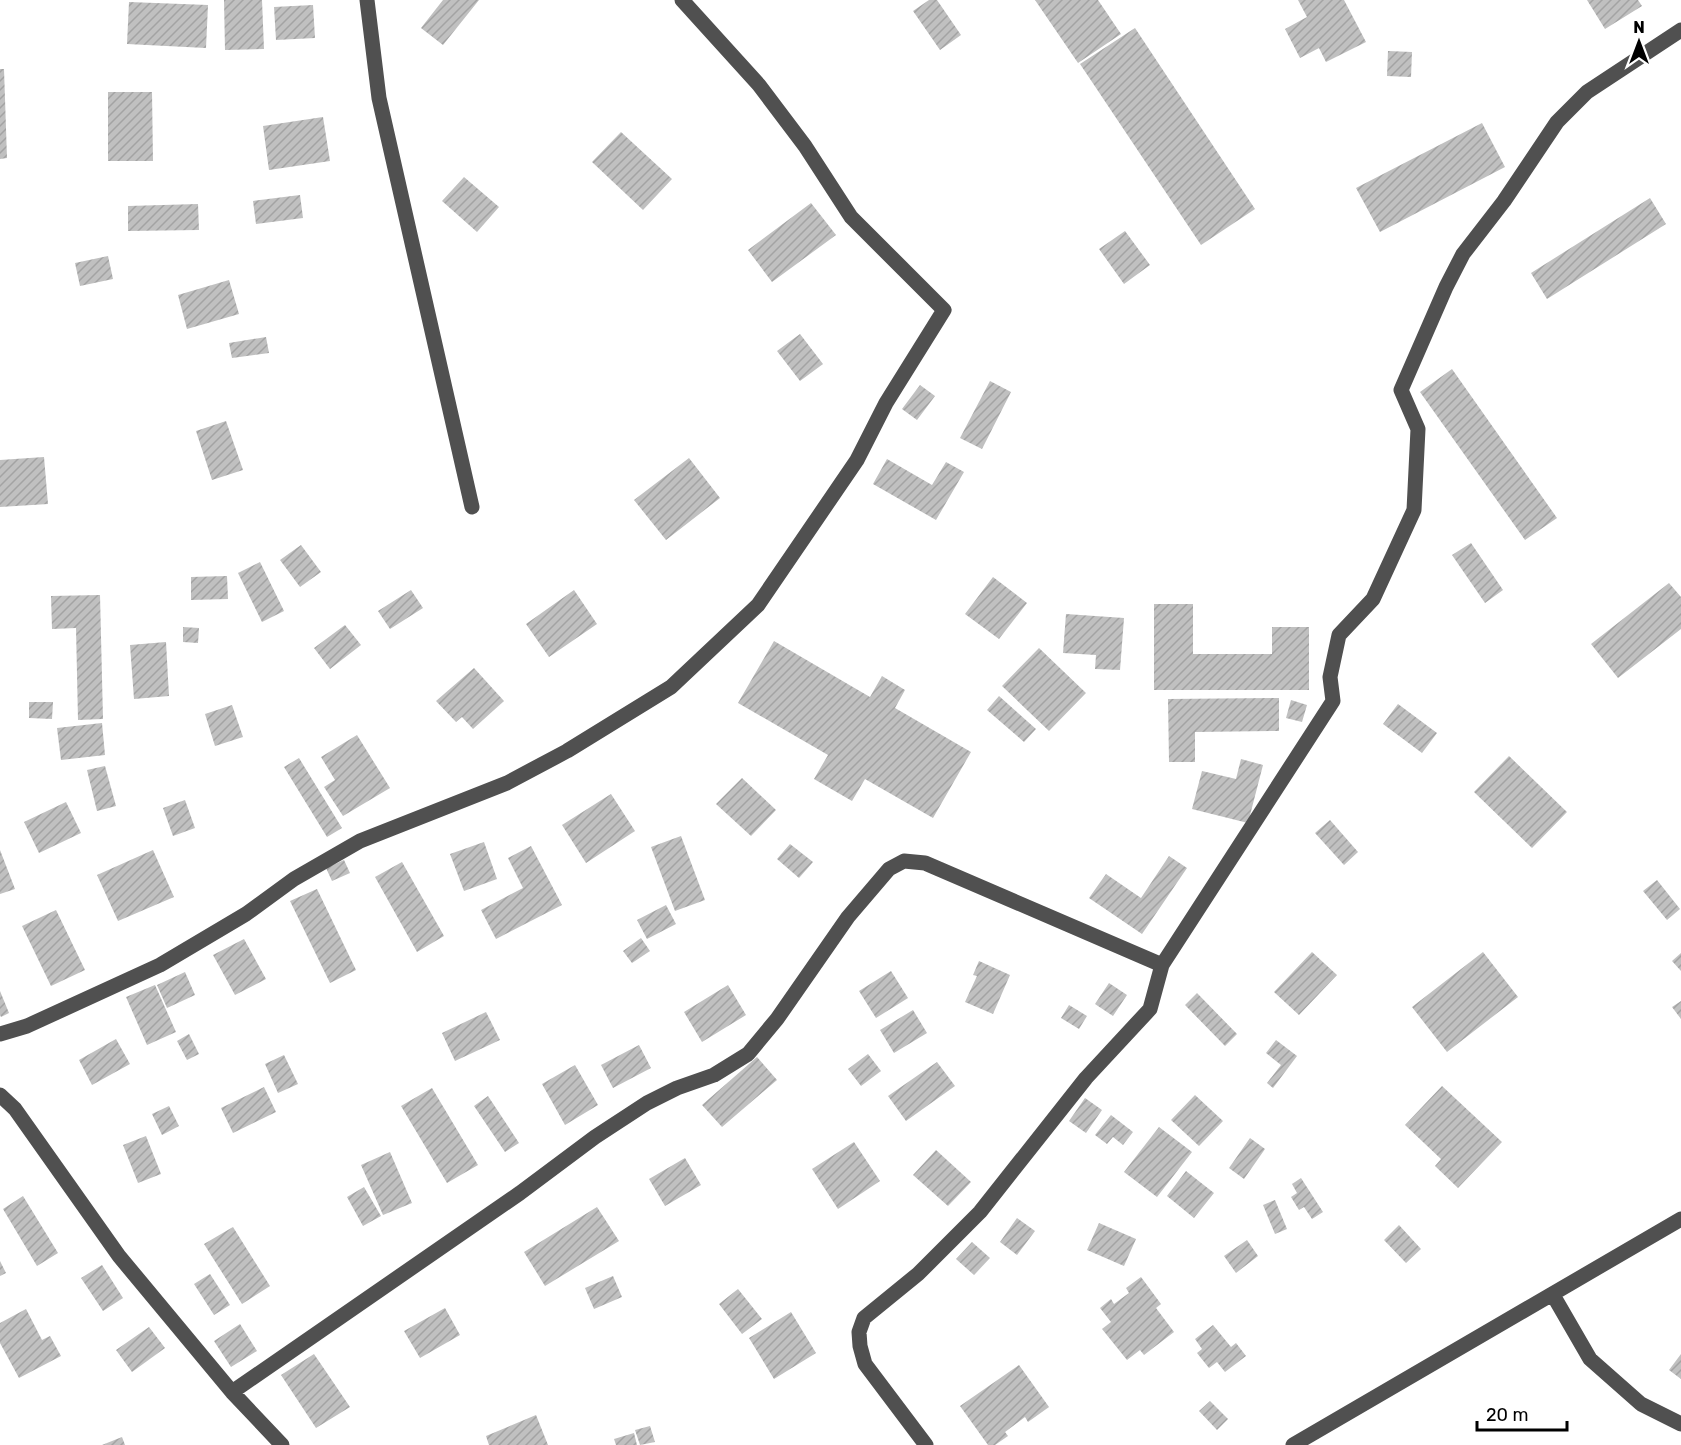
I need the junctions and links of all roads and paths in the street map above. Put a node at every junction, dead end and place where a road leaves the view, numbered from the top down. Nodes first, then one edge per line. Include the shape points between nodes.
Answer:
1 (367, 0) edge
2 (682, 0) edge
3 (1681, 30) edge
4 (472, 507) dead end
5 (1162, 965) junction
6 (0, 1034) edge
7 (0, 1095) edge
8 (1681, 1219) edge
9 (1553, 1295) junction
10 (232, 1392) junction
11 (1681, 1424) edge
12 (282, 1445) edge
13 (926, 1445) edge
14 (1293, 1445) edge

1 - 4 street via 379,98
2 - 6 street via 759,85 851,217 944,310 886,403 857,460 758,605 671,687 507,783 360,841 160,965 27,1026
3 - 5 street via 1587,92 1557,122 1463,254 1401,390 1418,429 1413,510 1373,599 1340,635 1329,677 1332,701
5 - 10 street via 926,863 904,861 889,869 848,917 777,1019 748,1053 714,1075 647,1102
5 - 13 street via 1150,1010 1086,1078 980,1212 918,1274 864,1318 859,1332 865,1364
7 - 10 street via 15,1109 119,1256
8 - 9 street
9 - 11 street via 1590,1359 1641,1404
9 - 14 street
10 - 12 street

